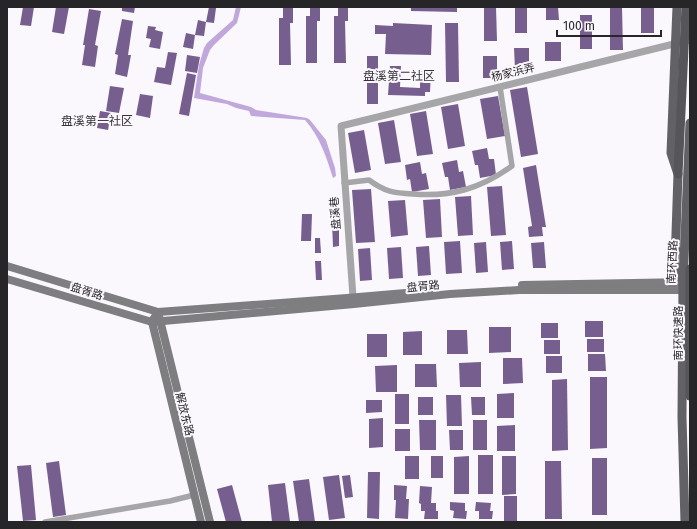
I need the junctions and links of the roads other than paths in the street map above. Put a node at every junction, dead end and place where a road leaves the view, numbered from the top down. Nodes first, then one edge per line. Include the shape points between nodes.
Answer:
1 (677, 7) edge
2 (686, 7) edge
3 (690, 40) edge
4 (676, 43) junction
5 (500, 87) junction
6 (690, 123) edge
7 (341, 126) joint
8 (678, 174) junction
9 (344, 183) junction
10 (688, 240) edge
11 (7, 266) edge
12 (690, 269) edge
13 (7, 278) edge
14 (686, 286) edge
15 (353, 297) junction
16 (158, 312) junction
17 (156, 322) junction
18 (690, 396) edge
19 (194, 495) junction
20 (45, 522) edge
21 (201, 522) edge
22 (210, 522) edge
23 (685, 522) edge

1 - 4 main road
2 - 8 highway
3 - 4 street, 杨家浜弄
4 - 5 street, 杨家浜弄
4 - 8 main road via 671,153
5 - 7 street, 杨家浜弄
5 - 9 street via 512,166 496,177 454,193 428,195 381,189 370,180
6 - 10 main road, 南环西路
7 - 9 street, 盘溪巷
8 - 14 main road via 675,264
9 - 15 street, 盘溪巷
10 - 14 main road, 南环西路
11 - 16 main road, 盘胥路
12 - 18 highway, 南环快速路
13 - 17 main road, 盘胥路
14 - 15 main road, 盘胥路 via 520,285
14 - 17 main road, 盘胥路 via 450,294
14 - 23 main road, 南环西路 via 682,417
15 - 16 main road, 盘胥路
16 - 17 main road
17 - 19 main road, 解放东路
17 - 22 main road, 解放东路
19 - 20 street
19 - 21 main road, 解放东路

